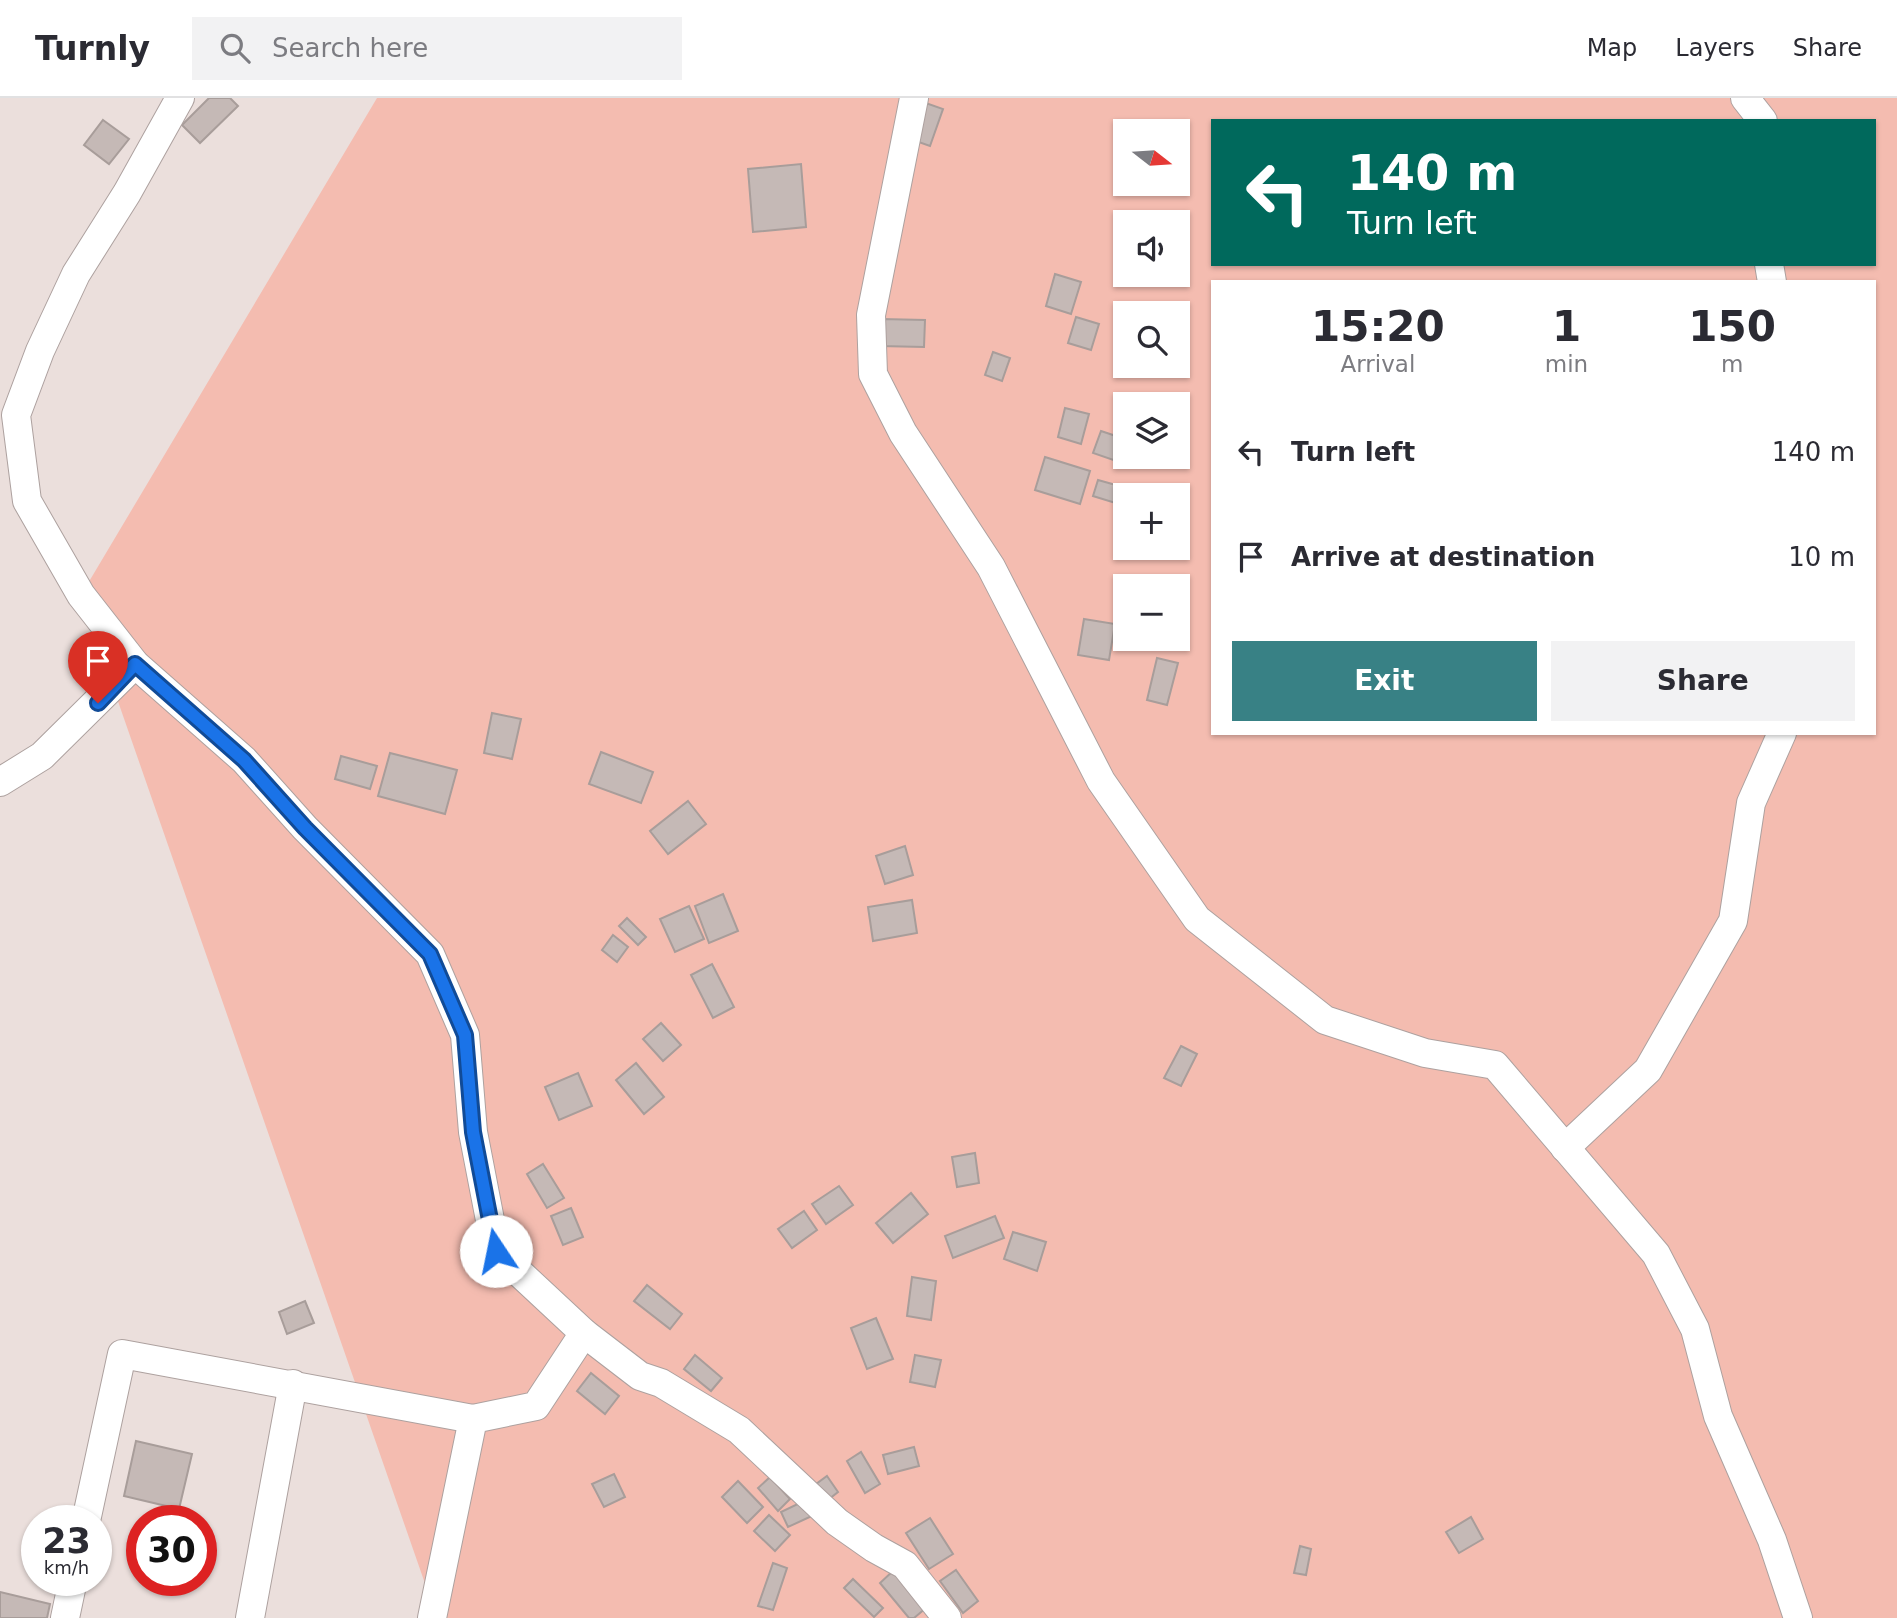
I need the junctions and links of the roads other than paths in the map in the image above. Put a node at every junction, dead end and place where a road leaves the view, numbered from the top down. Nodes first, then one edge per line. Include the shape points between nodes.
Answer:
1 (180, 98) edge
2 (914, 98) edge
3 (1745, 98) edge
4 (1761, 119) edge
5 (135, 664) junction
6 (1781, 735) edge
7 (0, 782) edge
8 (1565, 1148) junction
9 (584, 1333) junction
10 (293, 1384) junction
11 (473, 1419) junction
12 (89, 1505) edge
13 (70, 1596) edge
14 (65, 1618) edge
15 (250, 1618) edge
16 (432, 1618) edge
17 (947, 1618) edge
18 (1798, 1618) edge

1 - 5 street via 76,274 16,415 27,501 81,595
2 - 8 street via 871,315 873,374 903,433 990,567 1101,781 1196,919 1325,1020 1425,1053 1495,1065
3 - 4 street
5 - 7 street via 42,756
5 - 9 street via 244,760 430,954 465,1035 473,1132 496,1251
6 - 8 street via 1751,803 1733,921 1648,1070
8 - 18 street via 1656,1254 1695,1329 1718,1416 1772,1540
9 - 11 street via 536,1406
9 - 17 street via 640,1376 661,1382 739,1430 836,1522 905,1565
10 - 11 street
10 - 12 street via 122,1354
10 - 15 street
11 - 16 street
13 - 14 street

